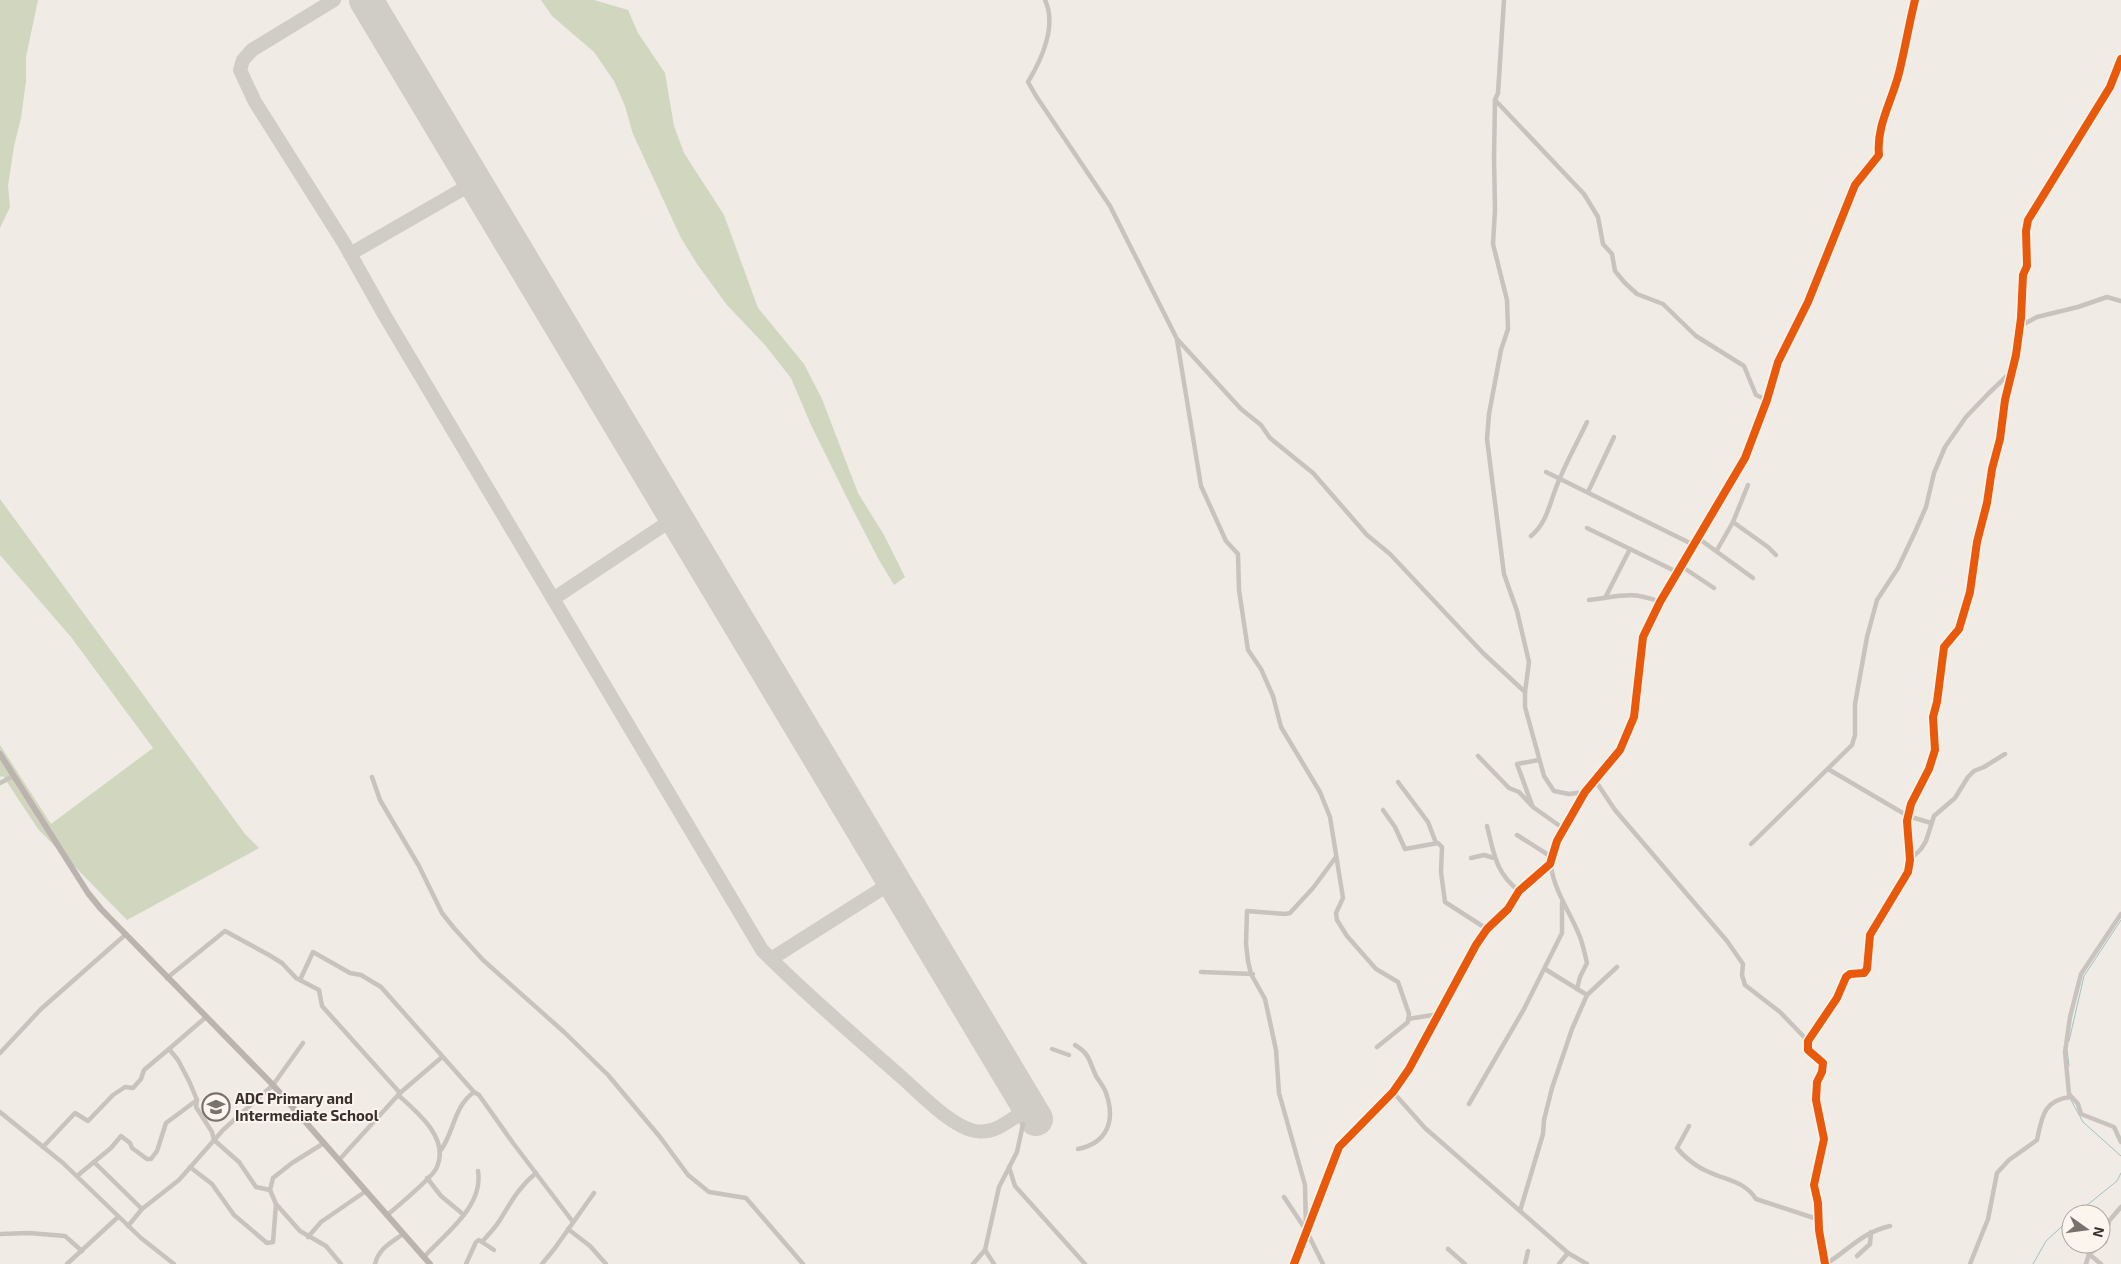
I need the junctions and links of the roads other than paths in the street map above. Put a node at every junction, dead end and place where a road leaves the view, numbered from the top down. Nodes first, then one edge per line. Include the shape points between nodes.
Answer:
1 (1045, 0) edge
2 (1504, 0) edge
3 (1915, 0) edge
4 (2121, 59) edge
5 (1495, 100) junction
6 (2121, 301) edge
7 (2020, 326) junction
8 (1177, 339) junction
9 (2012, 372) junction
10 (1767, 400) junction
11 (1587, 422) dead end
12 (1614, 436) dead end
13 (1546, 472) dead end
14 (1559, 479) junction
15 (1748, 485) dead end
16 (1588, 492) dead end
17 (1733, 522) junction
18 (1587, 528) dead end
19 (1531, 536) dead end
20 (1698, 538) junction
21 (1694, 545) junction
22 (1630, 549) junction
23 (1717, 550) junction
24 (1776, 555) dead end
25 (1679, 569) junction
26 (1753, 578) dead end
27 (1714, 588) dead end
28 (1605, 598) junction
29 (1589, 600) dead end
30 (1660, 602) junction
31 (1525, 692) junction
32 (0, 754) edge
33 (2005, 754) dead end
34 (1478, 756) dead end
35 (1539, 760) junction
36 (1828, 769) junction
37 (14, 776) junction
38 (372, 777) dead end
39 (1595, 780) junction
40 (1398, 782) dead end
41 (0, 783) edge
42 (1585, 792) junction
43 (1533, 807) junction
44 (1383, 810) dead end
45 (1908, 816) junction
46 (1931, 824) junction
47 (1487, 826) dead end
48 (1564, 829) junction
49 (1517, 835) dead end
50 (1436, 843) junction
51 (1751, 844) dead end
52 (1336, 857) junction
53 (1471, 858) dead end
54 (1494, 858) junction
55 (1910, 860) junction
56 (1550, 864) junction
57 (1519, 891) junction
58 (1562, 903) junction
59 (2121, 914) edge
60 (1246, 915) dead end
61 (1487, 929) junction
62 (125, 935) junction
63 (1248, 961) junction
64 (1617, 967) dead end
65 (1544, 969) junction
66 (1201, 972) dead end
67 (1253, 974) junction
68 (167, 978) junction
69 (300, 980) junction
70 (1577, 988) junction
71 (1587, 995) junction
72 (1439, 1014) junction
73 (206, 1017) junction
74 (1408, 1019) junction
75 (1808, 1041) junction
76 (303, 1043) dead end
77 (1075, 1044) dead end
78 (1377, 1047) dead end
79 (169, 1049) junction
80 (1052, 1049) dead end
81 (0, 1053) edge
82 (1069, 1055) dead end
83 (442, 1057) junction
84 (272, 1085) junction
85 (474, 1092) junction
86 (1393, 1092) junction
87 (399, 1094) junction
88 (2071, 1097) junction
89 (197, 1100) junction
90 (1469, 1104) dead end
91 (0, 1112) edge
92 (1023, 1124) dead end
93 (1689, 1126) dead end
94 (214, 1140) junction
95 (2121, 1142) edge
96 (324, 1143) junction
97 (43, 1147) junction
98 (1078, 1149) dead end
99 (441, 1150) junction
100 (340, 1160) junction
101 (94, 1162) junction
102 (190, 1167) junction
103 (1009, 1167) junction
104 (478, 1172) dead end
105 (536, 1173) junction
106 (77, 1176) junction
107 (427, 1178) junction
108 (270, 1190) junction
109 (366, 1191) junction
110 (594, 1193) dead end
111 (1284, 1197) dead end
112 (276, 1204) junction
113 (2121, 1206) edge
114 (142, 1209) junction
115 (1520, 1211) junction
116 (387, 1215) junction
117 (464, 1215) junction
118 (118, 1217) junction
119 (2111, 1218) edge
120 (1820, 1220) junction
121 (573, 1222) junction
122 (128, 1226) junction
123 (1890, 1226) dead end
124 (568, 1229) junction
125 (1306, 1230) junction
126 (1871, 1232) junction
127 (0, 1234) edge
128 (404, 1234) junction
129 (308, 1236) junction
130 (482, 1242) junction
131 (1448, 1249) dead end
132 (494, 1250) dead end
133 (985, 1250) junction
134 (82, 1251) junction
135 (1528, 1251) dead end
136 (1568, 1253) junction
137 (2089, 1254) joint
138 (1857, 1256) dead end
139 (424, 1257) junction
140 (70, 1263) edge
141 (174, 1264) edge
142 (341, 1264) edge
143 (375, 1264) edge
144 (430, 1264) edge
145 (466, 1264) edge
146 (542, 1264) edge
147 (606, 1264) edge
148 (803, 1264) edge
149 (972, 1264) edge
150 (994, 1264) edge
151 (1085, 1264) edge
152 (1294, 1264) edge
153 (1323, 1264) edge
154 (1465, 1264) edge
155 (1525, 1264) edge
156 (1559, 1264) edge
157 (1587, 1264) edge
158 (1826, 1264) edge
159 (1970, 1264) edge
160 (2086, 1264) edge
161 (2102, 1264) edge

1 - 8 street via 1049,9 1048,34 1028,82 1110,206
2 - 5 street
3 - 10 street via 1899,74 1880,130 1879,156 1855,186 1808,302 1778,362
4 - 7 street via 2110,87 2028,220
5 - 10 street via 1584,194 1598,217 1603,244 1612,254 1615,271 1625,283 1637,294 1663,304 1696,336 1744,366 1756,395
5 - 31 street via 1496,210 1493,244 1507,300 1508,329 1501,350 1487,440 1504,574 1529,662
6 - 7 street via 2107,297 2037,317
7 - 9 street
8 - 31 street via 1241,409 1313,473 1367,535 1390,554 1482,653
8 - 52 street via 1201,486 1226,541 1238,554 1239,590 1248,650 1261,669 1280,727 1320,792 1330,817
9 - 36 street via 1966,417 1945,447 1915,532 1898,568 1877,600 1855,704 1852,745
9 - 45 street via 1977,542 1970,592 1959,629 1944,647 1933,717 1935,750 1929,769 1910,804
10 - 20 street via 1745,458
11 - 14 street
12 - 16 street
13 - 14 street
14 - 19 street via 1548,515
14 - 21 street
15 - 17 street
17 - 23 street
17 - 24 street
18 - 22 street
20 - 21 street
20 - 23 street
21 - 25 street
22 - 25 street
22 - 28 street
23 - 26 street
25 - 27 street
25 - 30 street
28 - 29 street
28 - 30 street via 1638,594
30 - 39 street via 1643,637 1634,717 1620,750
31 - 35 street via 1525,707
32 - 37 street
33 - 46 street via 1974,771 1960,793 1934,816
34 - 43 street
35 - 42 street via 1554,791 1569,794
35 - 43 street via 1518,764
36 - 45 street
36 - 51 street
37 - 41 street
37 - 62 street via 88,893
38 - 148 street via 380,800 442,913 482,960 608,1075 688,1175 709,1192 746,1198
39 - 42 street
39 - 75 street via 1615,810 1727,941 1743,964 1745,985 1780,1012
40 - 50 street via 1428,822
42 - 48 street
43 - 48 street
44 - 50 street via 1405,849
45 - 46 street
45 - 55 street
46 - 55 street via 1926,841
47 - 54 street
48 - 56 street
49 - 56 street via 1550,856
50 - 61 street via 1442,847 1445,902
52 - 63 street via 1314,888 1290,913 1247,911
52 - 74 street via 1343,898 1336,913 1337,920 1376,969 1398,982
53 - 54 street via 1484,855
54 - 57 street via 1505,877
55 - 75 street via 1908,872 1870,935 1867,970 1846,977 1837,998
56 - 57 street
56 - 58 street
57 - 61 street via 1508,908
58 - 65 street via 1562,933
58 - 70 street via 1580,935 1587,963
59 - 88 street via 2080,974 2065,1052
60 - 67 street via 1245,940
61 - 72 street
62 - 68 street
62 - 81 street via 41,1009
63 - 67 street
63 - 125 street via 1251,974 1265,999 1275,1042 1280,1093 1305,1185
64 - 71 street
65 - 70 street
65 - 90 street
66 - 67 street
68 - 69 street via 225,932 282,963
68 - 73 street
69 - 83 street via 313,952 350,973 361,975 381,987
69 - 87 street via 319,990 322,1006
70 - 71 street
71 - 115 street via 1552,1088 1543,1134
72 - 74 street
72 - 86 street
73 - 79 street
73 - 84 street
74 - 78 street
75 - 120 street via 1808,1050 1823,1063 1816,1100 1824,1140 1814,1184
76 - 84 street
77 - 98 street via 1086,1052 1109,1103 1105,1136 1092,1146
79 - 89 street via 178,1060
79 - 97 street via 144,1070 133,1088 125,1087 113,1095 88,1121 75,1114
80 - 82 street
83 - 85 street
83 - 87 street
84 - 94 street
84 - 96 street
85 - 99 street via 458,1111
85 - 105 street
86 - 115 street via 1426,1128
86 - 125 street via 1339,1147
87 - 99 street via 430,1126
87 - 100 street
88 - 95 street via 2081,1114 2114,1127
88 - 159 street via 2057,1098 2044,1112 2036,1140 2008,1160 1997,1173 1988,1219
89 - 94 street via 196,1107
89 - 101 street via 166,1123 151,1159 132,1148 121,1136
91 - 97 street
92 - 103 street via 1017,1152
93 - 120 street via 1677,1148 1707,1172 1750,1190 1756,1200
94 - 102 street
94 - 108 street via 238,1162 256,1187
96 - 100 street
96 - 108 street via 273,1178
97 - 106 street
99 - 107 street via 436,1170
100 - 109 street
101 - 106 street
101 - 114 street
102 - 112 street via 212,1184 234,1215 267,1243 273,1242
102 - 114 street via 179,1180
103 - 133 street via 999,1187
103 - 151 street via 1015,1186
104 - 117 street via 474,1198
105 - 121 street
105 - 130 street via 512,1197 499,1222
106 - 118 street
107 - 116 street
107 - 117 street via 441,1196
108 - 112 street
109 - 116 street
109 - 129 street via 321,1222
110 - 121 street
111 - 125 street
112 - 129 street
113 - 119 street
114 - 122 street
115 - 136 street
116 - 128 street
117 - 139 street
118 - 122 street
118 - 134 street
120 - 158 street via 1818,1230
121 - 124 street
122 - 141 street
123 - 126 street
124 - 146 street
124 - 147 street
125 - 152 street
125 - 153 street
126 - 138 street via 1870,1244
126 - 158 street
127 - 134 street via 66,1236
128 - 139 street
128 - 143 street via 377,1254
129 - 142 street via 326,1246
130 - 132 street
130 - 145 street via 476,1242
131 - 154 street
133 - 149 street
133 - 150 street
134 - 140 street
135 - 155 street
136 - 156 street
136 - 157 street
137 - 160 street
137 - 161 street
139 - 144 street

